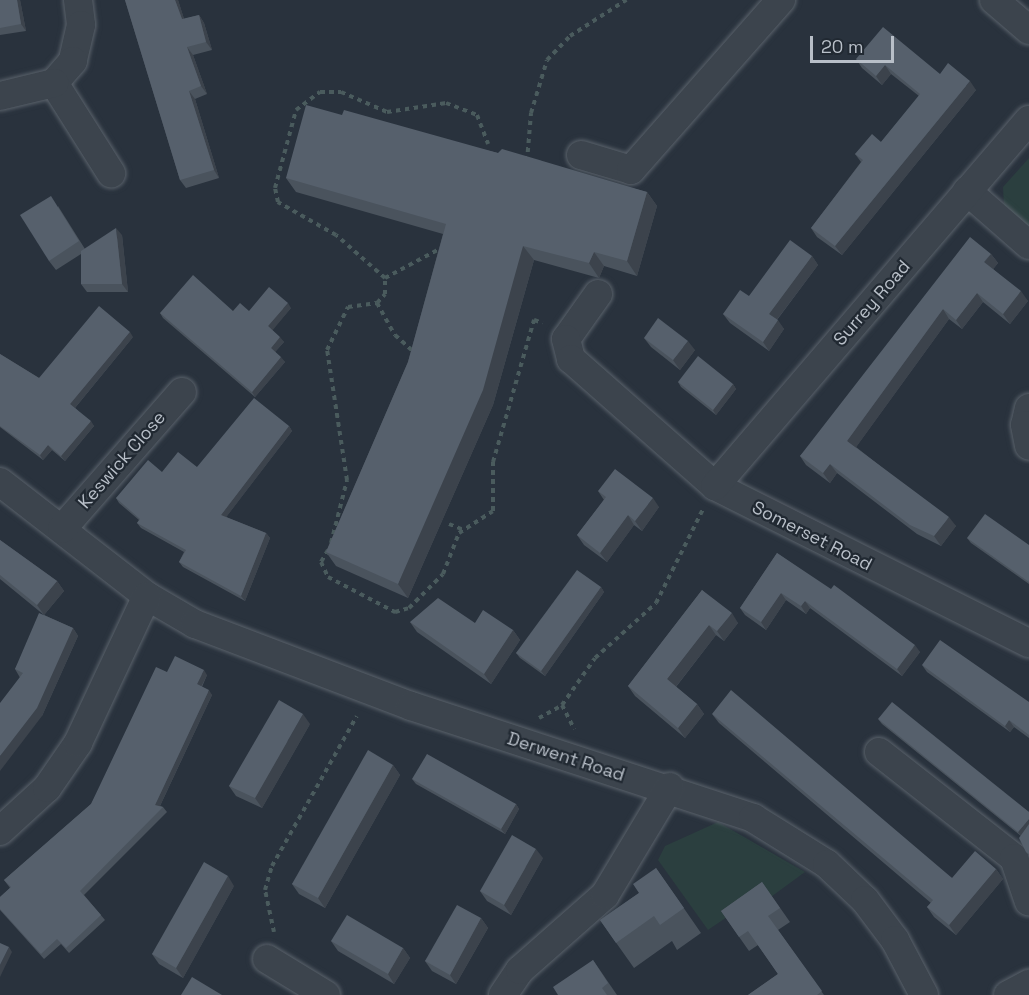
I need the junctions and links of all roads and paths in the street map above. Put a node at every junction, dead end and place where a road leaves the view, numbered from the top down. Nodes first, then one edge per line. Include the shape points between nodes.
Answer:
1 (78, 0) edge
2 (626, 0) edge
3 (781, 0) edge
4 (994, 0) edge
5 (1029, 30) edge
6 (54, 83) junction
7 (0, 96) edge
8 (1029, 120) edge
9 (488, 144) dead end
10 (581, 155) dead end
11 (527, 168) edge
12 (111, 173) dead end
13 (967, 191) junction
14 (1029, 245) edge
15 (444, 247) edge
16 (385, 278) junction
17 (598, 294) dead end
18 (377, 303) junction
19 (552, 331) dead end
20 (414, 353) edge
21 (182, 392) dead end
22 (1029, 408) edge
23 (1029, 446) edge
24 (0, 482) edge
25 (715, 486) junction
26 (448, 524) dead end
27 (62, 529) junction
28 (464, 530) junction
29 (147, 596) junction
30 (1029, 643) edge
31 (369, 690) junction
32 (504, 737) junction
33 (879, 752) dead end
34 (670, 787) junction
35 (0, 831) edge
36 (1029, 902) edge
37 (267, 959) joint
38 (1029, 984) edge
39 (326, 995) edge
40 (503, 995) edge
41 (924, 995) edge
42 (1008, 995) edge

1 - 6 street via 81,25 73,62
2 - 11 path via 570,36 547,60 531,112
3 - 10 street via 631,170
4 - 5 street
6 - 7 street
6 - 12 street
8 - 13 street, Surrey Road
9 - 16 path via 477,115 446,103 387,112 341,92 320,92 296,110 275,188 278,202 336,235
13 - 14 street
13 - 25 street, Surrey Road
15 - 16 path
16 - 18 path via 385,294
17 - 25 street, Somerset Road via 566,339 571,359
18 - 20 path via 395,335
18 - 28 path via 348,307 327,350 347,480 322,570 395,612 409,608 443,574
19 - 28 path via 534,320 493,462 493,511
21 - 27 street, Keswick Close
22 - 23 street
24 - 27 street, Derwent Road
25 - 30 street, Somerset Road
25 - 32 path via 656,603 595,658 562,705
26 - 28 path
27 - 29 street, Derwent Road
29 - 31 street, Derwent Road via 195,624
29 - 35 street via 78,743 47,788
31 - 32 street, Derwent Road
31 - 37 path via 272,866 265,890 275,926
32 - 34 street, Derwent Road
33 - 36 street via 1014,858
34 - 40 street via 605,896 520,970
34 - 41 street, Derwent Road via 753,818 827,864 895,940
37 - 39 street
38 - 42 street

